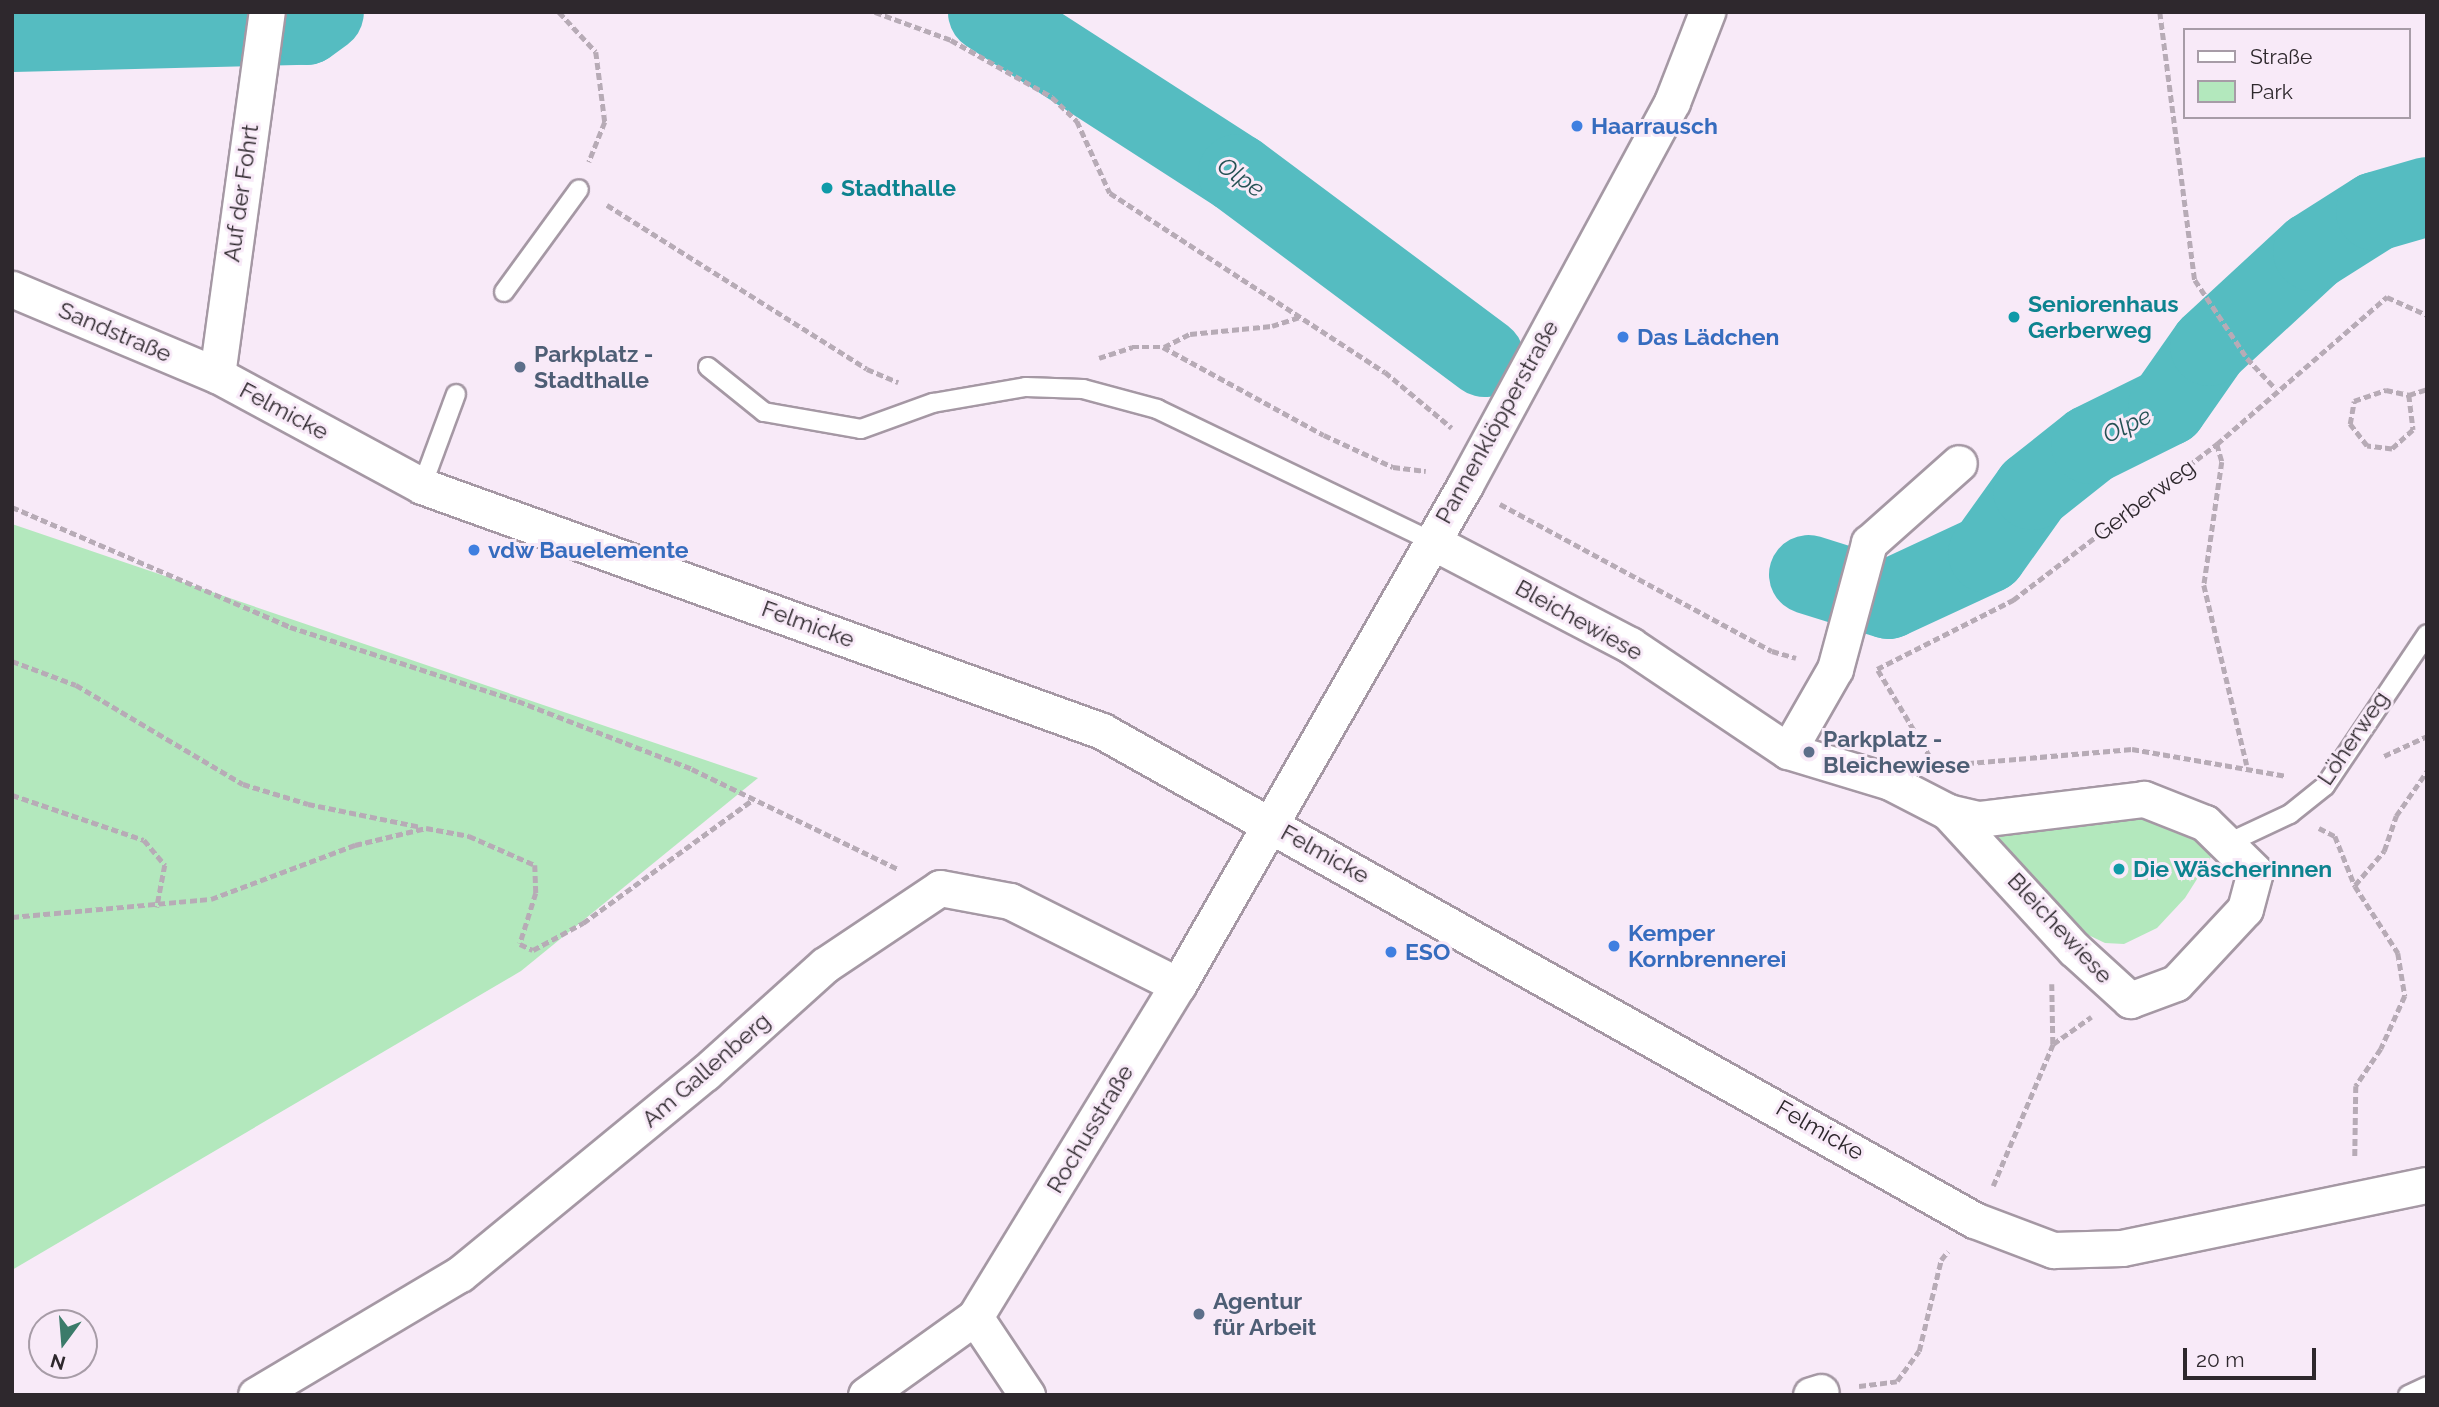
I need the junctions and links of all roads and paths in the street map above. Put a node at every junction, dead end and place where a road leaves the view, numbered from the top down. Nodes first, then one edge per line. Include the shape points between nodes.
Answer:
1 (267, 12) edge
2 (559, 12) edge
3 (875, 12) edge
4 (1707, 12) edge
5 (2160, 12) edge
6 (579, 189) junction
7 (12, 289) edge
8 (504, 292) dead end
9 (2427, 315) edge
10 (1299, 317) junction
11 (1163, 347) junction
12 (1092, 361) dead end
13 (708, 367) dead end
14 (217, 375) junction
15 (903, 384) dead end
16 (2276, 389) junction
17 (2427, 389) edge
18 (456, 394) dead end
19 (2409, 394) junction
20 (2217, 444) junction
21 (1482, 454) junction
22 (1959, 463) dead end
23 (1465, 485) junction
24 (422, 486) junction
25 (12, 507) edge
26 (1506, 507) dead end
27 (1431, 541) junction
28 (2427, 634) edge
29 (12, 661) edge
30 (1835, 669) junction
31 (1877, 669) junction
32 (1788, 751) junction
33 (2247, 765) junction
34 (2427, 771) edge
35 (2326, 783) junction
36 (12, 794) edge
37 (752, 800) junction
38 (1948, 812) junction
39 (2290, 814) junction
40 (1271, 824) junction
41 (426, 828) junction
42 (2227, 844) junction
43 (2355, 886) junction
44 (940, 888) junction
45 (157, 907) junction
46 (12, 917) edge
47 (1178, 985) junction
48 (2123, 994) junction
49 (2427, 1185) edge
50 (2350, 1197) junction
51 (1974, 1220) junction
52 (975, 1317) junction
53 (1898, 1381) dead end
54 (2427, 1386) edge
55 (256, 1395) edge
56 (866, 1395) edge
57 (1027, 1395) edge
58 (2408, 1395) edge

1 - 14 street, Auf der Fohrt
2 - 6 path via 596,52 604,122
3 - 10 path via 951,40 1052,97 1077,121 1110,192
4 - 21 street, Pannenklöpperstraße via 1672,102
5 - 16 path via 2195,280 2247,358
6 - 8 lane
6 - 15 path via 717,270 867,369
7 - 14 street, Sandstraße
9 - 16 path, Gerberweg via 2387,296
10 - 11 path via 1272,326 1190,334
10 - 21 path via 1385,372
11 - 12 path via 1132,346
11 - 23 path via 1393,467 1434,471
13 - 27 lane via 764,412 861,429 933,402 1026,387 1083,389 1157,409
14 - 24 street, Felmicke
16 - 20 path, Gerberweg
17 - 19 path
18 - 24 lane
19 - 19 path via 2386,390 2354,401 2350,424 2367,446 2392,449 2413,430
20 - 31 path, Gerberweg via 2013,600
20 - 33 path via 2222,462 2204,585
21 - 23 street, Pannenklöpperstraße
22 - 30 street via 1869,544
23 - 27 street, Pannenklöpperstraße
24 - 40 street, Felmicke via 1102,731
25 - 37 path via 290,627 518,701 692,769
26 - 30 path via 1772,651
27 - 32 street, Bleichewiese via 1630,645
27 - 40 street, Pannenklöpperstraße
28 - 35 lane, Löherweg
29 - 41 path via 76,685 243,784 308,804
30 - 31 path
30 - 32 street
31 - 33 path via 1935,766 2132,749
32 - 38 street, Bleichewiese via 1890,782
33 - 35 path
34 - 43 path via 2396,816 2384,851
35 - 39 lane, Löherweg
36 - 45 path via 144,839 165,865
37 - 41 path via 583,923 533,950 520,944 536,893 535,865 469,836
37 - 44 path
38 - 42 street, Bleichewiese via 1978,820 2144,799 2205,823
38 - 48 street, Bleichewiese via 2074,949
39 - 42 lane, Löherweg
39 - 43 path via 2335,836
40 - 47 street, Rochusstraße
40 - 51 street, Felmicke
41 - 45 path via 355,845 211,899
42 - 48 street, Bleichewiese via 2255,872 2245,909 2176,983 2130,1000
43 - 50 path via 2398,953 2405,996 2381,1049 2356,1086
44 - 47 street via 1010,901
44 - 55 street, Am Gallenberg via 825,965 705,1073 460,1275
45 - 46 path
47 - 52 street, Rochusstraße
48 - 51 path via 2053,1044 2001,1172
49 - 50 street, Felmicke
50 - 51 street, Felmicke via 2122,1248 2053,1250
51 - 53 path via 1941,1260 1919,1351
52 - 56 street, Rochusstraße
52 - 57 street
54 - 58 lane

